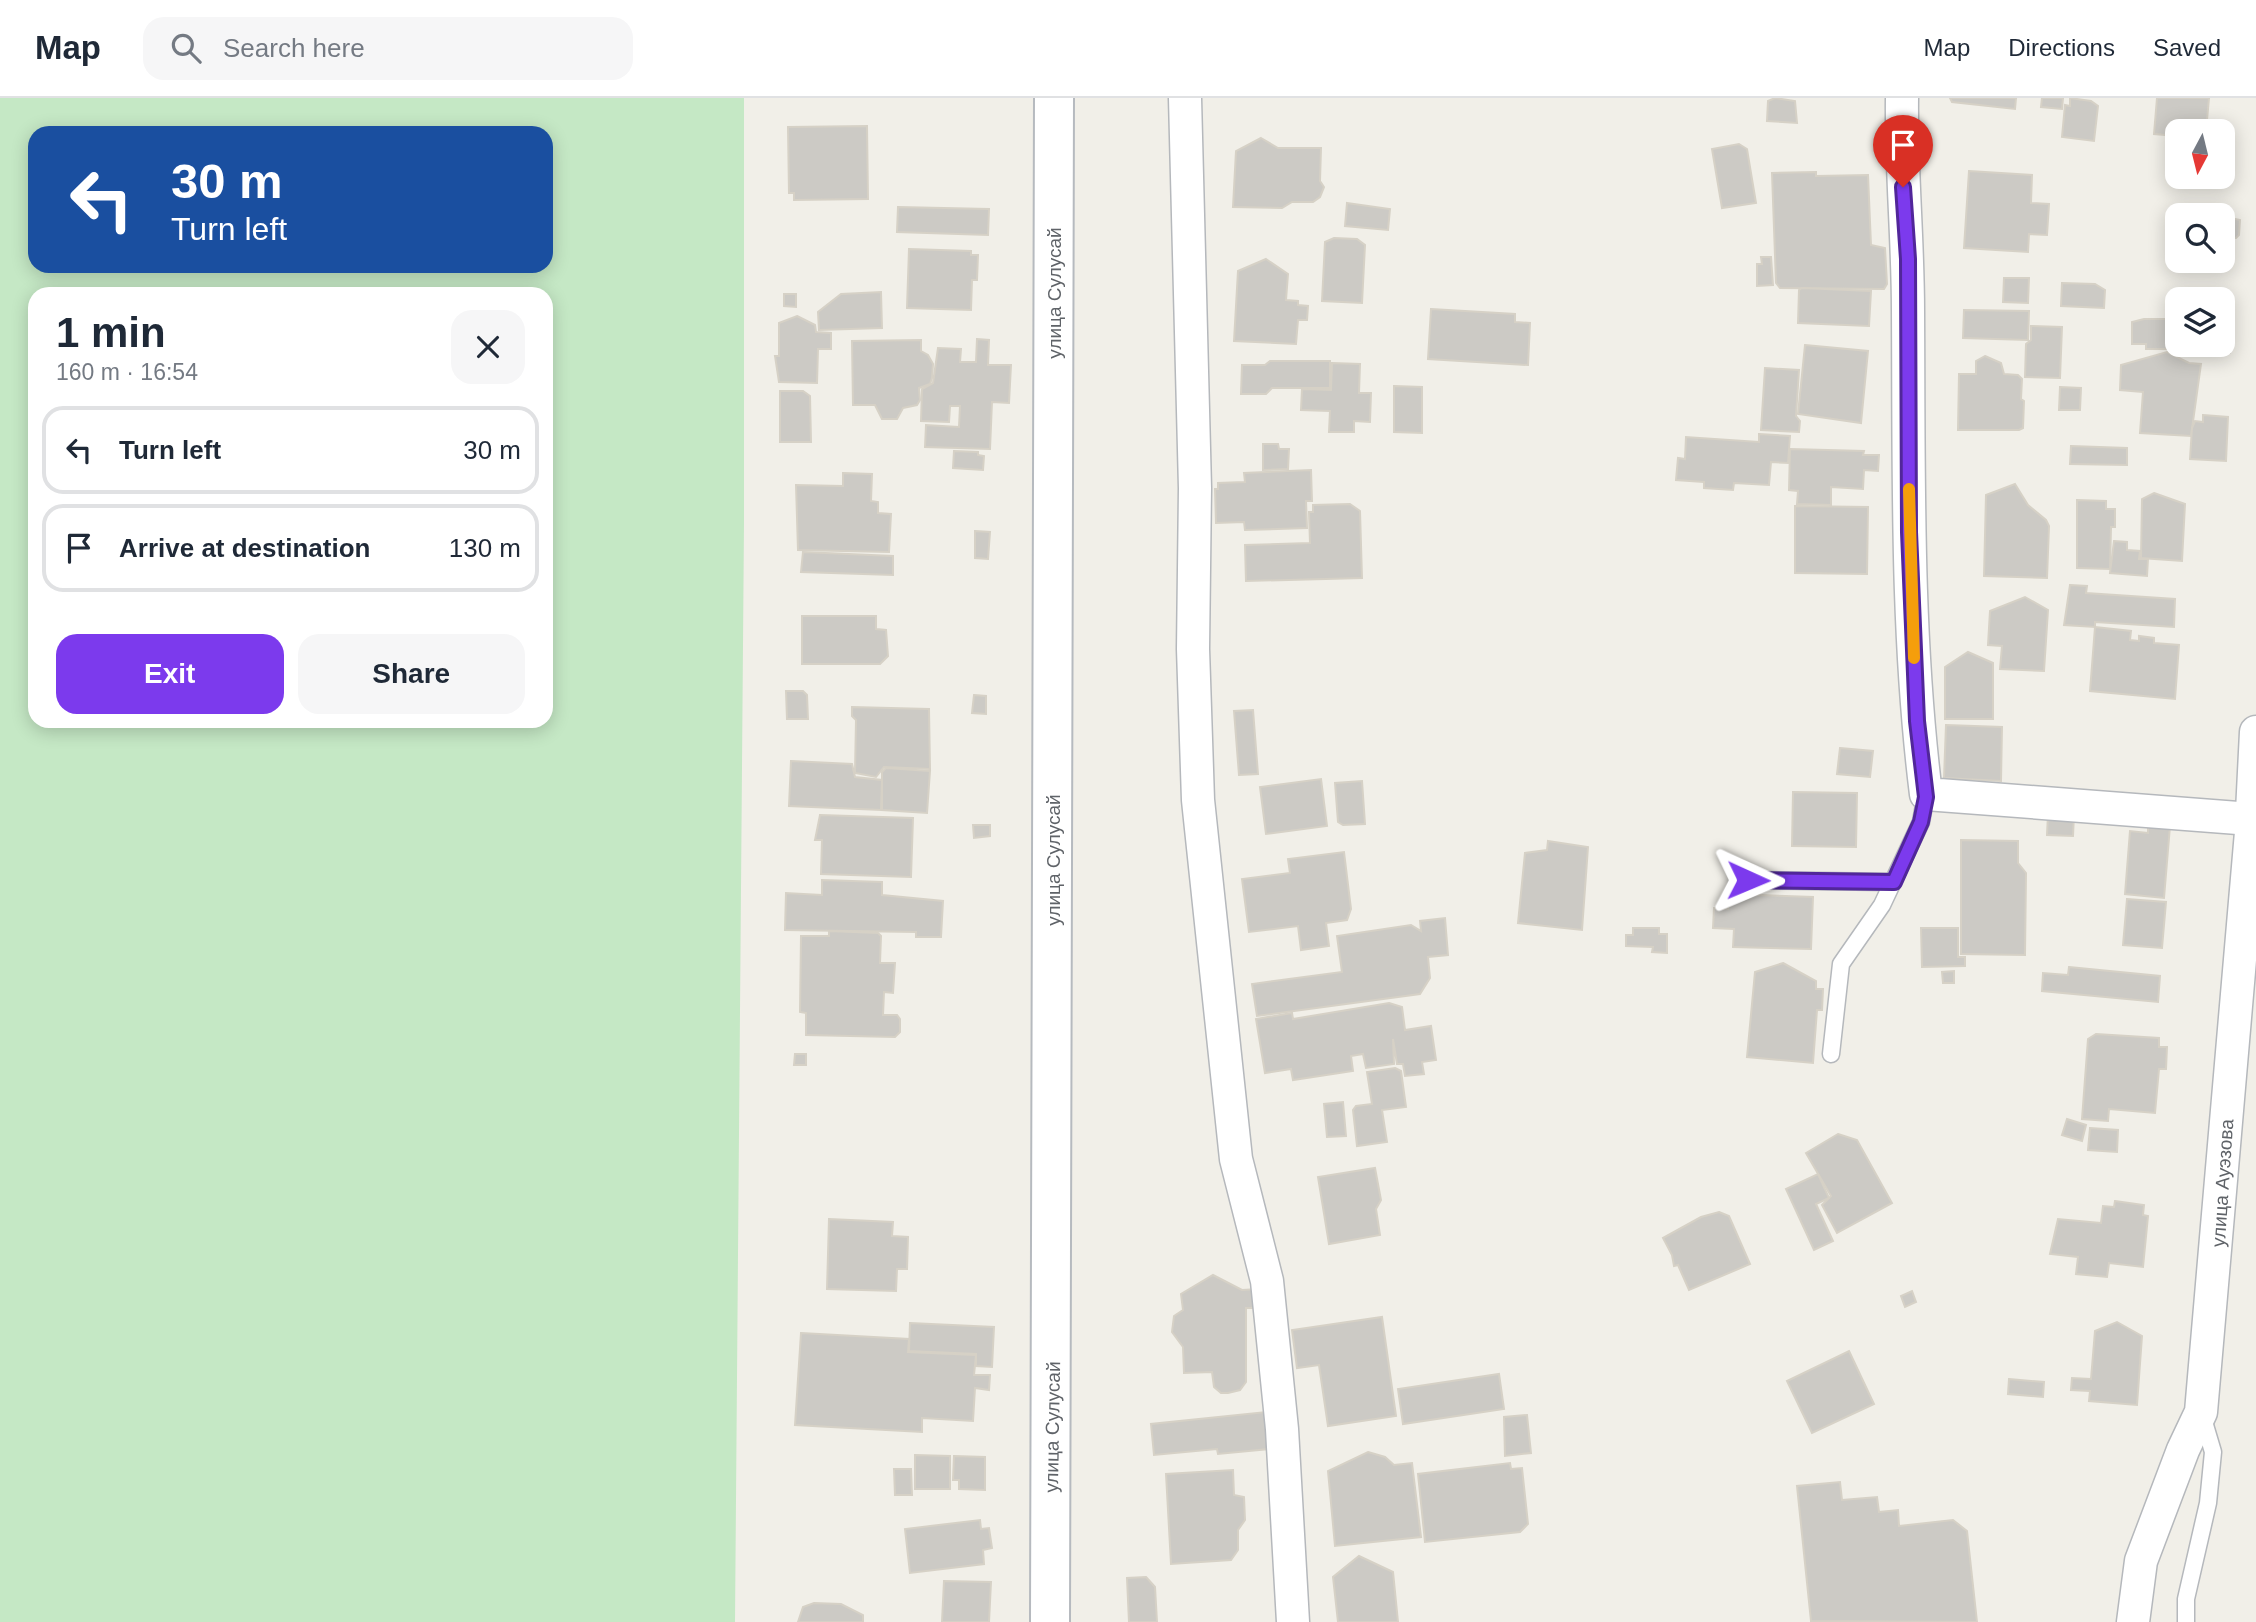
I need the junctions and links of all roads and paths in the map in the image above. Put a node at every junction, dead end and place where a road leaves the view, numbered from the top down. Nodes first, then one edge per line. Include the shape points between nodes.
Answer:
1 (1054, 98) edge
2 (1185, 98) edge
3 (1902, 98) edge
4 (2256, 732) edge
5 (1926, 794) junction
6 (2251, 819) junction
7 (1748, 880) dead end
8 (1894, 882) junction
9 (2246, 1007) edge
10 (1831, 1055) dead end
11 (2201, 1412) junction
12 (1050, 1622) edge
13 (1293, 1622) edge
14 (2133, 1622) edge
15 (2186, 1622) edge

1 - 12 main road, улица Сулусай
2 - 13 street via 1198,800 1236,1159 1268,1281
3 - 5 street via 1909,532 1917,721
4 - 6 street, улица Ауэзова
5 - 6 street
5 - 8 lane via 1921,822
6 - 9 street, улица Ауэзова
7 - 8 lane
8 - 10 lane via 1841,964
9 - 11 street, улица Ауэзова
11 - 14 street, улица Ауэзова via 2141,1562
11 - 15 lane via 2213,1452 2208,1503 2186,1599

